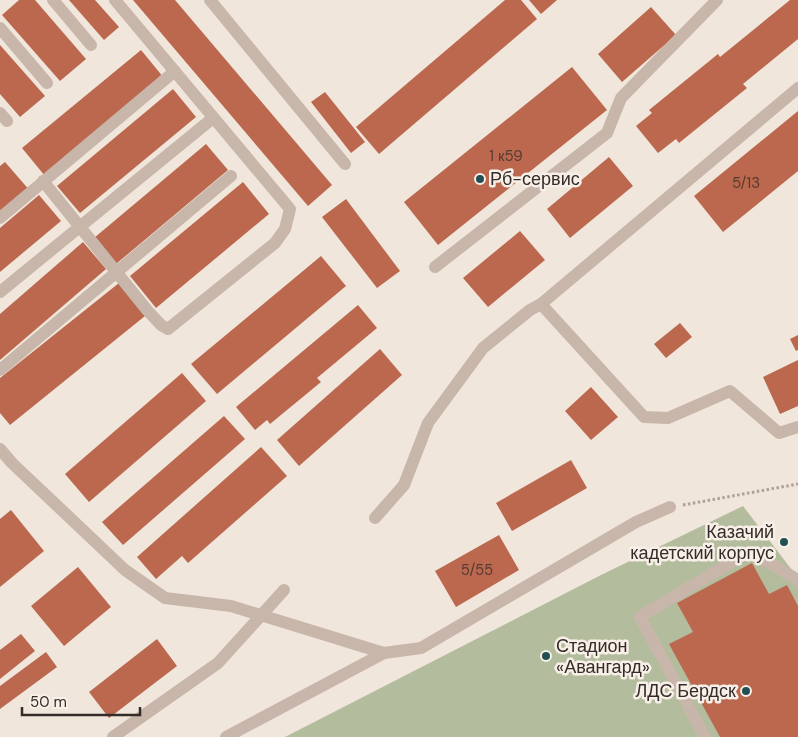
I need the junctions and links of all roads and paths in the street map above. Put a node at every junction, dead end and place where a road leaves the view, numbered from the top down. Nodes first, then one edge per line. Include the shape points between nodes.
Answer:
1 (53, 0) edge
2 (115, 0) edge
3 (210, 0) edge
4 (717, 0) edge
5 (0, 28) edge
6 (91, 45) dead end
7 (175, 71) junction
8 (47, 83) dead end
9 (798, 88) edge
10 (213, 118) junction
11 (345, 164) dead end
12 (231, 176) dead end
13 (43, 181) junction
14 (0, 218) edge
15 (80, 226) junction
16 (435, 267) dead end
17 (117, 272) junction
18 (0, 292) edge
19 (541, 304) junction
20 (0, 370) edge
21 (798, 427) edge
22 (0, 449) edge
23 (798, 484) edge
24 (670, 508) joint
25 (375, 518) dead end
26 (798, 580) edge
27 (284, 590) dead end
28 (261, 616) junction
29 (384, 652) junction
30 (112, 737) edge
31 (226, 737) edge
32 (705, 737) edge

1 - 6 street
2 - 7 street
3 - 11 street
4 - 16 street via 621,98 607,133
5 - 8 street
7 - 10 street
7 - 13 street
9 - 19 street
10 - 15 street
10 - 17 street via 290,209 285,229 275,243 168,329 161,325
12 - 17 street
13 - 14 street
13 - 15 street
15 - 17 street
15 - 18 street
17 - 20 street
19 - 21 street via 644,417 668,418 730,391 779,434
19 - 25 street via 483,348 428,423 404,484
22 - 28 street via 125,570 165,598 231,606
23 - 24 path
24 - 29 street via 636,522 421,648
26 - 32 street via 750,551 640,617
27 - 28 street
28 - 29 street
28 - 30 street via 218,663
29 - 31 street

